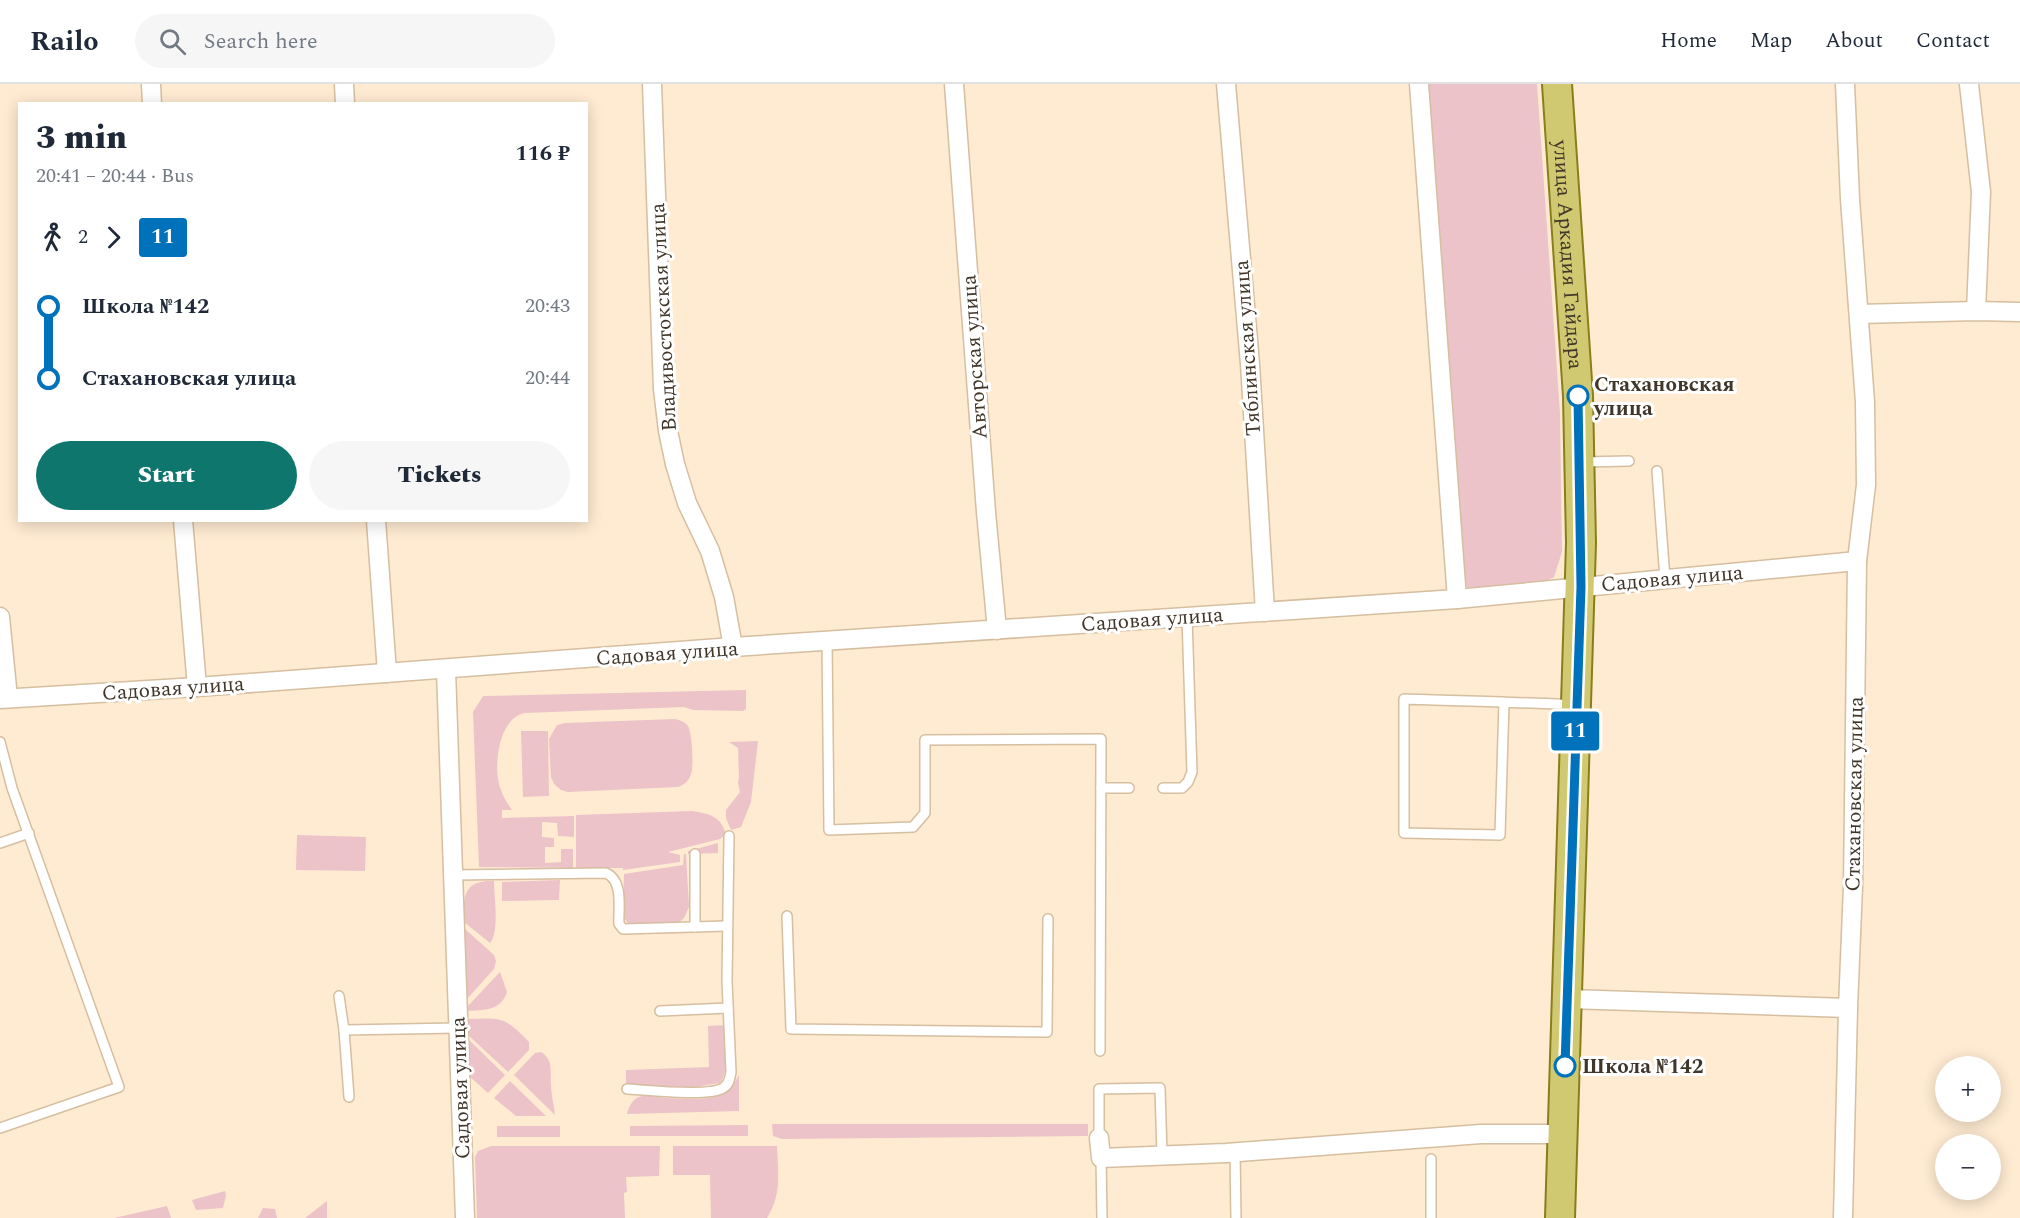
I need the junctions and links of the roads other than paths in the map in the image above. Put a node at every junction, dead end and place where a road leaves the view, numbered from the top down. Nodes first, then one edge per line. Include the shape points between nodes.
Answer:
1 (151, 84) edge
2 (344, 84) edge
3 (652, 84) edge
4 (954, 84) edge
5 (1226, 84) edge
6 (1419, 84) edge
7 (1557, 84) edge
8 (1845, 84) edge
9 (1970, 84) edge
10 (152, 102) edge
11 (345, 102) edge
12 (1976, 311) junction
13 (2020, 312) edge
14 (1859, 314) junction
15 (1629, 461) dead end
16 (1581, 462) junction
17 (1657, 471) dead end
18 (183, 522) edge
19 (376, 522) edge
20 (1857, 561) junction
21 (1665, 579) junction
22 (1581, 587) junction
23 (1457, 599) junction
24 (1265, 612) junction
25 (0, 617) edge
26 (1187, 617) junction
27 (997, 630) junction
28 (827, 641) junction
29 (734, 647) junction
30 (446, 670) junction
31 (387, 674) junction
32 (197, 687) junction
33 (4, 698) edge
34 (1504, 702) junction
35 (1576, 705) junction
36 (0, 742) edge
37 (1101, 788) junction
38 (1129, 788) dead end
39 (1163, 788) dead end
40 (29, 833) junction
41 (729, 836) dead end
42 (0, 843) edge
43 (695, 854) dead end
44 (453, 875) junction
45 (787, 916) dead end
46 (1048, 918) dead end
47 (727, 926) junction
48 (695, 927) junction
49 (339, 996) dead end
50 (1568, 999) junction
51 (728, 1008) junction
52 (1848, 1008) junction
53 (660, 1011) dead end
54 (458, 1028) junction
55 (344, 1030) junction
56 (1100, 1052) dead end
57 (627, 1089) dead end
58 (349, 1097) dead end
59 (0, 1128) edge
60 (1563, 1134) junction
61 (1099, 1138) joint
62 (1235, 1152) junction
63 (1162, 1155) junction
64 (1101, 1158) junction
65 (1431, 1159) dead end
66 (465, 1218) edge
67 (1102, 1218) edge
68 (1236, 1218) edge
69 (1431, 1218) edge
70 (1560, 1218) edge
71 (1843, 1218) edge

1 - 10 street
2 - 11 street
3 - 29 street, Владивостокская улица via 663,389 668,431 687,503 710,551
4 - 27 street, Авторская улица
5 - 24 street, Тяблинская улица via 1250,364
6 - 23 street
7 - 16 main road, улица Аркадия Гайдара
8 - 14 street, Стахановская улица
9 - 12 street via 1981,192
12 - 13 street
12 - 14 street
14 - 20 street, Стахановская улица via 1866,485
15 - 16 lane
16 - 22 main road, улица Аркадия Гайдара
17 - 21 lane
18 - 32 street
19 - 31 street
20 - 21 street, Садовая улица
20 - 52 street, Стахановская улица
21 - 22 street, Садовая улица
22 - 23 street, Садовая улица
22 - 35 main road, улица Аркадия Гайдара
23 - 24 street, Садовая улица
24 - 26 street, Садовая улица
25 - 33 street, Садовая улица
26 - 27 street, Садовая улица
26 - 39 lane via 1192,772 1182,788
27 - 28 street, Садовая улица
28 - 29 street, Садовая улица
28 - 37 lane via 829,830 913,827 925,813 925,740 1101,739
29 - 30 street, Садовая улица
30 - 31 street, Садовая улица
30 - 44 street, Садовая улица
31 - 32 street, Садовая улица
32 - 33 street, Садовая улица
34 - 34 lane via 1404,699 1404,833 1500,835
34 - 35 lane
35 - 50 main road, улица Аркадия Гайдара
36 - 40 lane
37 - 38 lane
37 - 56 lane
40 - 42 lane
40 - 59 lane via 119,1087
41 - 47 lane
43 - 48 lane
44 - 48 lane via 606,873 617,882 621,928
44 - 54 street, Садовая улица
45 - 46 lane via 791,1029 1047,1032
47 - 48 lane
47 - 51 lane
49 - 55 lane
50 - 52 street
50 - 60 main road, улица Аркадия Гайдара
51 - 53 lane
51 - 57 lane via 731,1072 724,1088 687,1092
52 - 71 street, Стахановская улица
54 - 55 lane
54 - 66 street, Садовая улица
55 - 58 lane
60 - 62 street via 1481,1134
60 - 70 main road, улица Аркадия Гайдара
61 - 63 lane via 1099,1089 1161,1088
61 - 64 street
62 - 63 street
62 - 68 lane
63 - 64 street
64 - 67 lane
65 - 69 lane

